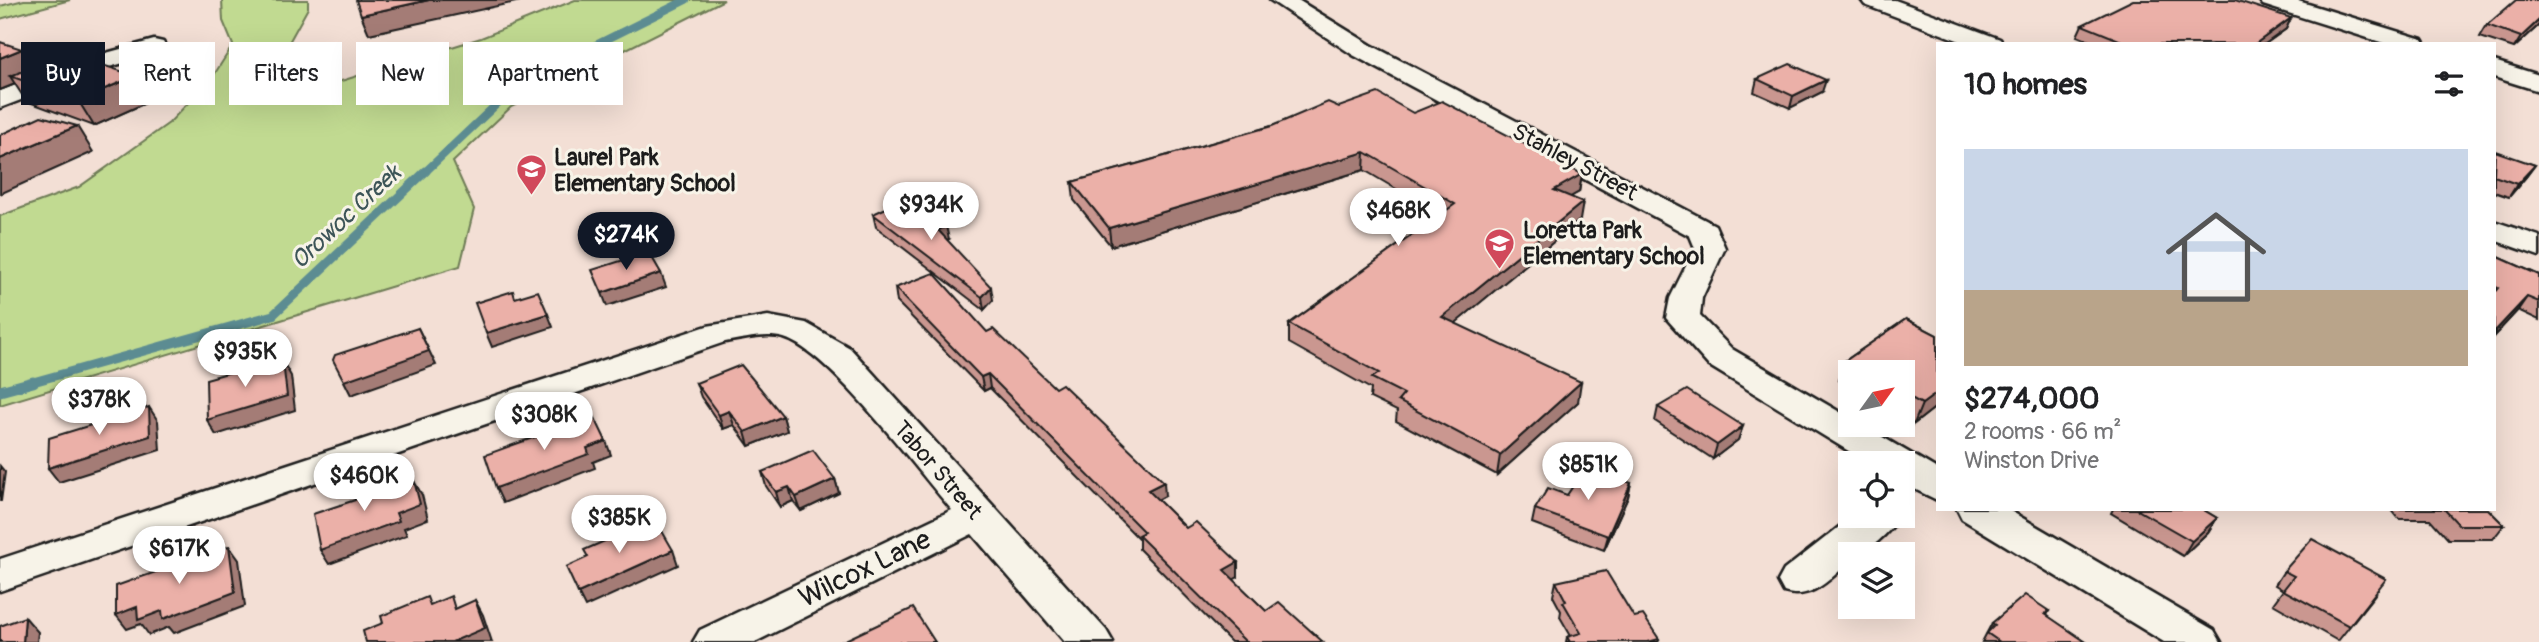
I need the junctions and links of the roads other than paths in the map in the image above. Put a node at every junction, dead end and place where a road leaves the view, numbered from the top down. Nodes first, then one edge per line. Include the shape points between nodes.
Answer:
1 (1282, 0) edge
2 (1873, 0) edge
3 (2271, 0) edge
4 (1986, 42) edge
5 (2407, 42) edge
6 (119, 57) edge
7 (2496, 70) edge
8 (2539, 83) edge
9 (0, 100) edge
10 (2496, 231) edge
11 (2539, 247) edge
12 (1868, 451) edge
13 (1979, 511) edge
14 (977, 515) junction
15 (1865, 528) edge
16 (0, 575) edge
17 (1799, 582) dead end
18 (715, 642) edge
19 (1091, 642) edge
20 (2199, 642) edge

1 - 12 street, Stahley Street via 1412,76 1704,231 1710,248 1686,298 1683,318 1720,358
2 - 4 street
3 - 5 street
6 - 9 street
7 - 8 street
10 - 11 street
13 - 20 street
14 - 16 street, Tabor Street via 838,356 813,336 769,324 719,333
14 - 18 street, Wilcox Lane
14 - 19 street, Tabor Street
15 - 17 street

